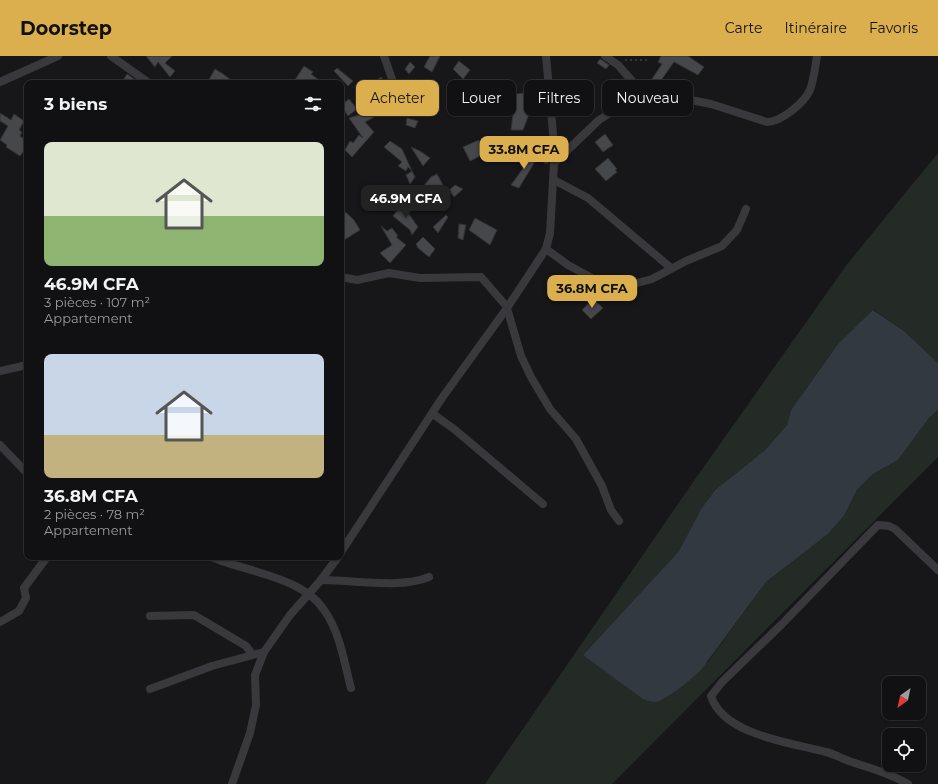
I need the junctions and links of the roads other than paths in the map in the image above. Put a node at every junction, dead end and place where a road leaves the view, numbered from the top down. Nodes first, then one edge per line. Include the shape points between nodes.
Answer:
1 (58, 56) edge
2 (111, 56) edge
3 (384, 56) edge
4 (546, 56) edge
5 (605, 56) edge
6 (818, 56) edge
7 (392, 79) dead end
8 (145, 80) edge
9 (631, 80) edge
10 (0, 82) edge
11 (693, 100) edge
12 (605, 116) edge
13 (554, 164) junction
14 (554, 180) junction
15 (746, 209) dead end
16 (546, 249) junction
17 (671, 268) junction
18 (344, 278) edge
19 (507, 307) junction
20 (24, 366) edge
21 (0, 371) edge
22 (433, 414) junction
23 (0, 445) edge
24 (24, 470) edge
25 (543, 504) dead end
26 (618, 521) dead end
27 (344, 547) edge
28 (44, 560) edge
29 (221, 560) edge
30 (336, 560) edge
31 (938, 570) edge
32 (429, 577) dead end
33 (321, 580) junction
34 (309, 594) junction
35 (150, 616) dead end
36 (0, 622) edge
37 (264, 652) junction
38 (252, 654) junction
39 (351, 688) dead end
40 (150, 689) dead end
41 (232, 784) edge
42 (908, 784) edge

1 - 10 street
2 - 8 street
3 - 7 street
4 - 13 street
5 - 9 street
6 - 11 street via 810,91 791,111 774,122
12 - 13 street
13 - 14 street
14 - 16 street via 550,233
14 - 17 street via 588,198
15 - 17 street via 737,230 722,246
16 - 17 street via 568,265 603,284 612,286 652,279
16 - 19 street
18 - 19 street via 357,280 389,273 420,278 481,277
19 - 22 street
19 - 26 street via 521,356 531,377 550,409 576,439
20 - 21 street
22 - 25 street
22 - 27 street
23 - 24 street
28 - 36 street via 24,588 26,598 19,611
29 - 34 street via 281,581
30 - 33 street
31 - 42 street via 894,529 878,525 711,696 714,706 722,716 749,730 787,744 827,752
32 - 33 street via 418,581 391,583
33 - 34 street
34 - 37 street via 290,615
34 - 39 street via 324,609 334,630
35 - 38 street via 194,615 246,646
37 - 38 street
37 - 41 street via 255,676 256,705 250,733
38 - 40 street

